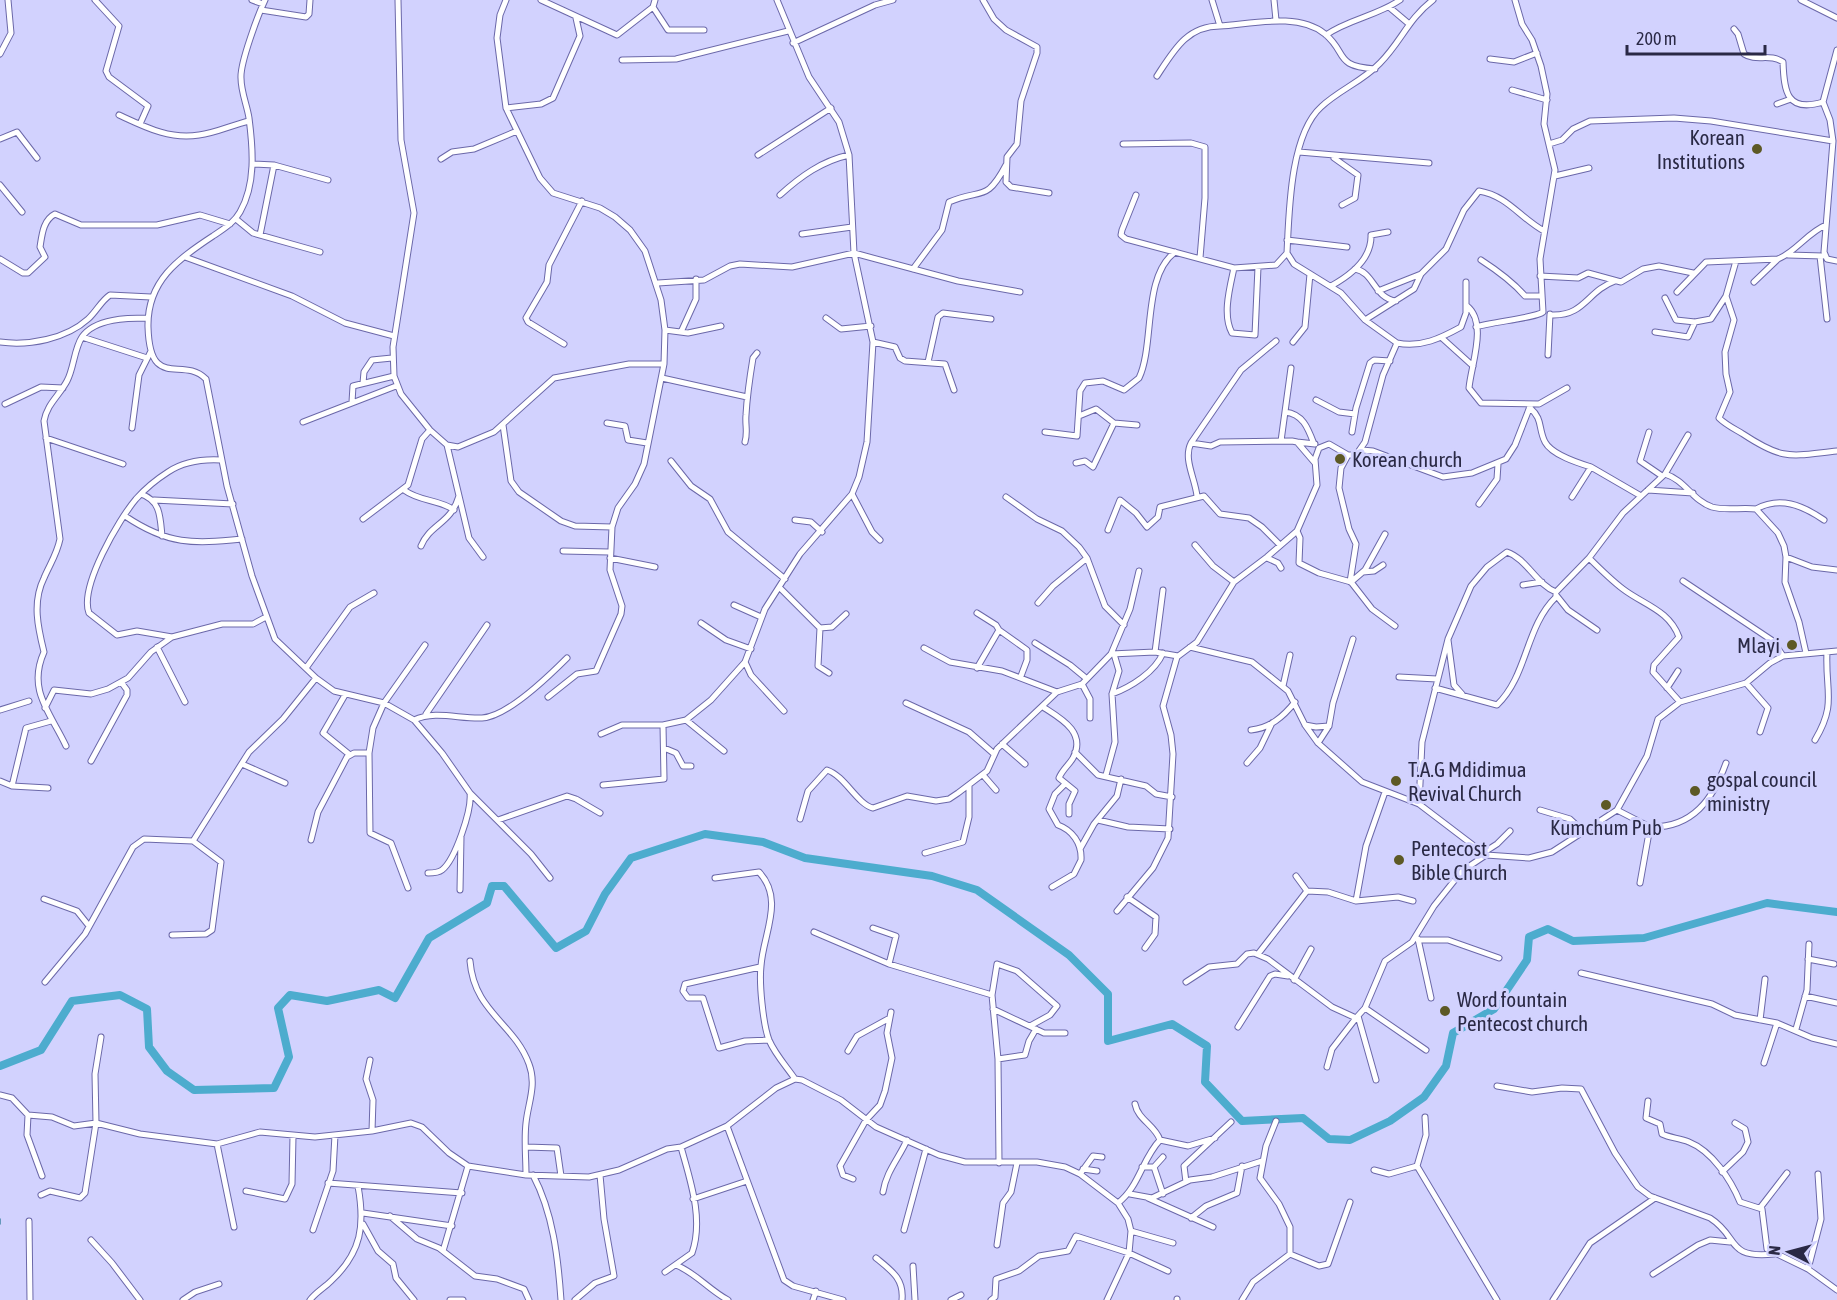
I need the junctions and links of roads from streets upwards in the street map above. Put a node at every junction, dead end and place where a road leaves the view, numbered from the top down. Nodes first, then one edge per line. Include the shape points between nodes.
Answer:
1 (8, 0) edge
2 (95, 0) edge
3 (252, 0) edge
4 (310, 0) edge
5 (398, 0) edge
6 (506, 0) edge
7 (541, 0) edge
8 (655, 0) edge
9 (777, 0) edge
10 (893, 0) edge
11 (982, 0) edge
12 (1212, 0) edge
13 (1274, 0) edge
14 (1400, 0) edge
15 (1433, 0) edge
16 (1515, 0) edge
17 (1801, 0) edge
18 (263, 5) edge
19 (653, 7) junction
20 (1389, 7) junction
21 (576, 18) junction
22 (1837, 18) edge
23 (1276, 20) junction
24 (1408, 23) junction
25 (1220, 26) junction
26 (1734, 29) dead end
27 (704, 30) dead end
28 (788, 31) junction
29 (1326, 35) junction
30 (793, 44) junction
31 (1837, 50) edge
32 (1537, 53) junction
33 (0, 54) edge
34 (1490, 59) dead end
35 (622, 60) dead end
36 (1375, 69) junction
37 (1157, 76) dead end
38 (1512, 90) dead end
39 (1791, 99) junction
40 (1546, 100) junction
41 (1823, 102) junction
42 (1777, 104) dead end
43 (506, 108) junction
44 (831, 108) junction
45 (119, 115) dead end
46 (249, 121) junction
47 (140, 124) junction
48 (517, 131) junction
49 (0, 139) edge
50 (1833, 141) junction
51 (1123, 144) dead end
52 (1549, 144) junction
53 (1299, 152) junction
54 (758, 154) dead end
55 (849, 155) junction
56 (1333, 157) junction
57 (37, 158) dead end
58 (441, 159) dead end
59 (1007, 163) junction
60 (1429, 163) dead end
61 (252, 164) junction
62 (274, 165) junction
63 (1588, 168) dead end
64 (1555, 176) junction
65 (328, 180) dead end
66 (0, 185) edge
67 (1049, 193) dead end
68 (780, 195) dead end
69 (1136, 195) dead end
70 (582, 201) junction
71 (1342, 205) dead end
72 (22, 212) dead end
73 (236, 219) junction
74 (230, 224) junction
75 (1827, 225) junction
76 (852, 227) junction
77 (1544, 231) junction
78 (1388, 232) dead end
79 (802, 234) dead end
80 (260, 235) junction
81 (1287, 240) junction
82 (1347, 247) dead end
83 (320, 252) dead end
84 (1175, 252) junction
85 (854, 253) junction
86 (1287, 253) junction
87 (1788, 255) junction
88 (185, 256) junction
89 (1823, 256) junction
90 (1200, 258) junction
91 (0, 259) edge
92 (1778, 259) junction
93 (1481, 260) dead end
94 (1736, 261) junction
95 (1837, 261) edge
96 (1258, 267) junction
97 (1234, 268) junction
98 (913, 269) junction
99 (1355, 269) junction
100 (1693, 273) junction
101 (1310, 274) junction
102 (1421, 274) junction
103 (1540, 276) junction
104 (696, 279) junction
105 (1614, 281) junction
106 (1467, 282) dead end
107 (1754, 282) dead end
108 (658, 283) junction
109 (1331, 286) junction
110 (1378, 291) junction
111 (1020, 292) dead end
112 (1677, 292) dead end
113 (1542, 296) junction
114 (1725, 296) junction
115 (151, 297) junction
116 (1665, 298) dead end
117 (1396, 301) junction
118 (1467, 306) junction
119 (1543, 312) junction
120 (1552, 315) junction
121 (148, 318) junction
122 (825, 318) dead end
123 (992, 318) dead end
124 (1827, 319) dead end
125 (1365, 320) junction
126 (1695, 322) junction
127 (721, 326) dead end
128 (871, 326) junction
129 (1476, 327) junction
130 (665, 330) junction
131 (681, 332) junction
132 (1655, 332) dead end
133 (394, 336) junction
134 (82, 337) junction
135 (1442, 338) junction
136 (1276, 341) dead end
137 (0, 342) edge
138 (873, 342) junction
139 (1293, 342) dead end
140 (1397, 343) junction
141 (564, 344) dead end
142 (151, 351) junction
143 (757, 353) dead end
144 (1548, 355) dead end
145 (147, 358) junction
146 (393, 358) junction
147 (1390, 361) junction
148 (928, 362) junction
149 (664, 364) junction
150 (1473, 366) junction
151 (1290, 368) dead end
152 (394, 376) junction
153 (662, 378) junction
154 (363, 383) junction
155 (396, 386) junction
156 (63, 388) junction
157 (1567, 388) dead end
158 (954, 390) dead end
159 (747, 398) junction
160 (1316, 400) dead end
161 (352, 402) junction
162 (6, 405) dead end
163 (1531, 406) junction
164 (1285, 412) junction
165 (1354, 414) junction
166 (1079, 416) junction
167 (303, 422) dead end
168 (607, 423) dead end
169 (1114, 423) junction
170 (503, 425) junction
171 (1137, 425) dead end
172 (132, 428) dead end
173 (430, 430) junction
174 (1046, 432) dead end
175 (1352, 432) dead end
176 (1649, 432) dead end
177 (1688, 435) dead end
178 (46, 438) junction
179 (1281, 441) junction
180 (745, 442) dead end
181 (1296, 442) junction
182 (647, 443) junction
183 (1191, 443) junction
184 (1314, 444) junction
185 (447, 445) junction
186 (1322, 445) junction
187 (1362, 450) junction
188 (1837, 451) edge
189 (1348, 455) junction
190 (221, 460) junction
191 (671, 461) dead end
192 (1076, 463) dead end
193 (1315, 463) junction
194 (123, 464) dead end
195 (1498, 464) junction
196 (1591, 467) junction
197 (1664, 475) junction
198 (404, 490) junction
199 (1648, 490) junction
200 (1693, 493) junction
201 (141, 494) junction
202 (459, 494) junction
203 (852, 494) junction
204 (1197, 496) junction
205 (1641, 496) junction
206 (1006, 497) dead end
207 (1572, 497) dead end
208 (154, 500) junction
209 (232, 504) junction
210 (1479, 504) dead end
211 (1756, 509) junction
212 (454, 510) junction
213 (126, 516) junction
214 (363, 519) dead end
215 (795, 520) dead end
216 (1824, 520) dead end
217 (612, 527) junction
218 (1108, 530) dead end
219 (1297, 531) junction
220 (822, 532) junction
221 (1384, 534) dead end
222 (162, 536) junction
223 (242, 539) junction
224 (880, 540) dead end
225 (1195, 545) dead end
226 (1281, 545) junction
227 (421, 546) dead end
228 (562, 551) dead end
229 (610, 555) junction
230 (483, 557) dead end
231 (1786, 557) junction
232 (1087, 558) junction
233 (1267, 558) junction
234 (1589, 558) junction
235 (1383, 565) dead end
236 (655, 567) dead end
237 (1281, 568) dead end
238 (1837, 570) edge
239 (1139, 571) dead end
240 (1363, 572) junction
241 (785, 579) junction
242 (1683, 581) dead end
243 (1234, 582) junction
244 (1351, 582) junction
245 (1542, 582) junction
246 (1523, 585) dead end
247 (780, 588) junction
248 (1163, 590) dead end
249 (374, 593) dead end
250 (1556, 595) junction
251 (1038, 603) dead end
252 (734, 605) dead end
253 (977, 613) dead end
254 (846, 614) dead end
255 (761, 616) junction
256 (266, 617) junction
257 (701, 623) dead end
258 (487, 625) dead end
259 (1124, 625) junction
260 (1395, 626) dead end
261 (820, 628) junction
262 (999, 630) junction
263 (1597, 630) dead end
264 (172, 638) junction
265 (1353, 639) dead end
266 (1448, 639) junction
267 (1035, 643) dead end
268 (425, 645) dead end
269 (157, 647) junction
270 (1190, 647) junction
271 (924, 648) dead end
272 (752, 649) junction
273 (1837, 651) edge
274 (1155, 652) junction
275 (1827, 652) junction
276 (1162, 653) junction
277 (1806, 653) junction
278 (1113, 654) junction
279 (1290, 655) dead end
280 (1178, 656) junction
281 (1783, 657) junction
282 (567, 658) dead end
283 (745, 662) junction
284 (306, 668) junction
285 (977, 668) junction
286 (1678, 671) dead end
287 (829, 673) dead end
288 (1021, 676) junction
289 (1399, 677) dead end
290 (316, 678) junction
291 (1087, 679) junction
292 (1437, 679) junction
293 (121, 682) junction
294 (1746, 683) junction
295 (1082, 684) junction
296 (1283, 686) junction
297 (1436, 688) junction
298 (1667, 688) junction
299 (1057, 692) junction
300 (1112, 694) junction
301 (1462, 694) junction
302 (345, 695) junction
303 (548, 697) dead end
304 (29, 701) dead end
305 (185, 702) dead end
306 (1295, 702) junction
307 (1680, 702) junction
308 (384, 703) junction
309 (906, 703) dead end
310 (1042, 706) junction
311 (45, 708) junction
312 (0, 710) edge
313 (783, 711) dead end
314 (426, 714) junction
315 (1090, 718) dead end
316 (414, 720) junction
317 (686, 720) junction
318 (51, 721) junction
319 (1272, 723) junction
320 (663, 725) junction
321 (1305, 725) junction
322 (1329, 726) junction
323 (1251, 730) dead end
324 (1760, 732) dead end
325 (601, 734) dead end
326 (1815, 740) dead end
327 (1318, 743) junction
328 (1002, 744) junction
329 (66, 746) dead end
330 (664, 748) junction
331 (724, 751) dead end
332 (1075, 752) junction
333 (369, 753) junction
334 (993, 753) junction
335 (350, 755) junction
336 (91, 761) dead end
337 (1247, 763) dead end
338 (1726, 763) dead end
339 (242, 764) junction
340 (1025, 764) dead end
341 (691, 766) dead end
342 (983, 774) junction
343 (1106, 775) junction
344 (1121, 779) junction
345 (0, 781) edge
346 (285, 783) dead end
347 (1065, 784) junction
348 (603, 785) dead end
349 (12, 786) junction
350 (969, 786) junction
351 (48, 788) dead end
352 (996, 790) dead end
353 (1385, 792) junction
354 (470, 793) junction
355 (1172, 797) junction
356 (1419, 804) junction
357 (1540, 810) dead end
358 (1617, 810) junction
359 (600, 813) dead end
360 (1069, 814) dead end
361 (800, 819) dead end
362 (498, 820) junction
363 (1098, 820) junction
364 (1650, 826) junction
365 (1170, 829) junction
366 (1510, 831) dead end
367 (1583, 831) junction
368 (461, 837) junction
369 (310, 840) dead end
370 (193, 841) junction
371 (1080, 849) junction
372 (925, 853) dead end
373 (1484, 854) junction
374 (428, 873) dead end
375 (1296, 876) dead end
376 (550, 878) dead end
377 (715, 878) dead end
378 (1640, 882) dead end
379 (1052, 887) dead end
380 (408, 888) dead end
381 (460, 890) dead end
382 (1307, 891) junction
383 (1127, 897) junction
384 (44, 899) dead end
385 (1356, 901) junction
386 (1413, 901) dead end
387 (1118, 911) dead end
388 (88, 926) junction
389 (873, 928) dead end
390 (814, 932) dead end
391 (172, 936) dead end
392 (1417, 938) junction
393 (1809, 944) dead end
394 (1145, 948) dead end
395 (1311, 949) dead end
396 (1258, 954) junction
397 (1499, 958) dead end
398 (1808, 959) junction
399 (470, 961) dead end
400 (889, 964) junction
401 (1834, 964) dead end
402 (760, 967) junction
403 (1581, 973) dead end
404 (1288, 976) junction
405 (1765, 979) dead end
406 (1294, 980) junction
407 (45, 982) dead end
408 (1186, 982) dead end
409 (992, 995) junction
410 (1805, 996) junction
411 (1431, 998) dead end
412 (1837, 1004) edge
413 (1365, 1008) junction
414 (993, 1009) junction
415 (891, 1012) dead end
416 (1357, 1017) junction
417 (888, 1019) junction
418 (1760, 1020) junction
419 (1777, 1023) junction
420 (1030, 1026) junction
421 (1238, 1027) dead end
422 (1036, 1029) junction
423 (1796, 1029) junction
424 (1065, 1033) dead end
425 (100, 1037) dead end
426 (769, 1040) junction
427 (1837, 1044) edge
428 (1426, 1050) dead end
429 (848, 1051) dead end
430 (998, 1059) junction
431 (370, 1060) dead end
432 (1764, 1063) dead end
433 (1327, 1067) dead end
434 (795, 1079) junction
435 (1376, 1080) dead end
436 (1497, 1086) dead end
437 (0, 1095) edge
438 (1648, 1101) dead end
439 (1135, 1104) dead end
440 (28, 1115) junction
441 (1425, 1117) dead end
442 (866, 1120) junction
443 (1276, 1121) dead end
444 (1231, 1122) dead end
445 (96, 1123) junction
446 (1735, 1123) dead end
447 (727, 1126) junction
448 (372, 1131) junction
449 (334, 1135) junction
450 (293, 1136) junction
451 (1215, 1138) junction
452 (907, 1140) junction
453 (1160, 1140) junction
454 (217, 1144) junction
455 (526, 1147) junction
456 (681, 1147) junction
457 (926, 1149) junction
458 (1102, 1157) dead end
459 (1163, 1157) dead end
460 (1262, 1161) junction
461 (999, 1163) junction
462 (1017, 1163) junction
463 (468, 1166) junction
464 (1242, 1166) junction
465 (1417, 1166) junction
466 (1142, 1167) junction
467 (1154, 1167) junction
468 (1374, 1170) dead end
469 (1096, 1171) dead end
470 (1082, 1172) junction
471 (1722, 1172) junction
472 (1786, 1173) dead end
473 (1818, 1174) dead end
474 (526, 1175) junction
475 (533, 1175) junction
476 (600, 1175) junction
477 (42, 1176) dead end
478 (561, 1176) junction
479 (853, 1179) dead end
480 (747, 1180) junction
481 (1186, 1182) junction
482 (328, 1183) junction
483 (358, 1186) junction
484 (246, 1191) dead end
485 (883, 1192) dead end
486 (462, 1193) junction
487 (1130, 1194) junction
488 (1163, 1194) junction
489 (41, 1195) dead end
490 (1148, 1198) junction
491 (1655, 1198) junction
492 (693, 1199) junction
493 (1118, 1203) junction
494 (1350, 1203) dead end
495 (1760, 1208) junction
496 (363, 1213) junction
497 (390, 1216) junction
498 (1191, 1218) junction
499 (29, 1221) dead end
500 (362, 1223) junction
501 (452, 1226) junction
502 (234, 1227) dead end
503 (1213, 1227) dead end
504 (313, 1230) dead end
505 (904, 1230) dead end
506 (1131, 1231) junction
507 (91, 1240) dead end
508 (1730, 1242) junction
509 (1173, 1243) dead end
510 (997, 1245) dead end
511 (444, 1251) junction
512 (1130, 1253) junction
513 (1290, 1254) junction
514 (1774, 1254) junction
515 (876, 1258) dead end
516 (676, 1265) junction
517 (913, 1266) dead end
518 (1808, 1269) junction
519 (1168, 1271) dead end
520 (665, 1272) dead end
521 (1653, 1274) dead end
522 (219, 1284) dead end
523 (1837, 1290) edge
524 (816, 1291) junction
525 (961, 1295) dead end
526 (30, 1300) edge
527 (140, 1300) edge
528 (183, 1300) edge
529 (310, 1300) edge
530 (414, 1300) edge
531 (450, 1300) edge
532 (463, 1300) edge
533 (529, 1300) edge
534 (561, 1300) edge
535 (575, 1300) edge
536 (728, 1300) edge
537 (813, 1300) edge
538 (843, 1300) edge
539 (902, 1300) edge
540 (915, 1300) edge
541 (951, 1300) edge
542 (991, 1300) edge
543 (1107, 1300) edge
544 (1242, 1300) edge
545 (1497, 1300) edge
546 (1553, 1300) edge

1 - 33 street via 11,33
2 - 47 street via 119,26 106,71 148,106
3 - 18 street
4 - 18 street via 306,17
5 - 133 street via 400,132 414,213
6 - 43 street via 497,38
7 - 21 street
8 - 19 street
9 - 28 street
10 - 30 street
11 - 59 street via 994,19 1006,30 1033,42 1037,53 1018,114 1017,144
12 - 25 street
13 - 23 street
14 - 20 street
15 - 24 street
16 - 32 street
17 - 22 street
18 - 46 street via 240,76
19 - 21 street via 616,35
19 - 27 street via 668,30
20 - 24 street
20 - 29 street
21 - 43 street via 580,36 553,99
23 - 25 street
23 - 29 street via 1305,25
24 - 36 street
25 - 37 street via 1190,33
26 - 39 street via 1749,58 1774,57 1783,62 1784,85
28 - 30 street
28 - 35 street via 676,59
29 - 36 street via 1347,63
30 - 44 street via 813,84
31 - 41 street
32 - 34 street via 1514,62
32 - 40 street
36 - 53 street via 1312,116
38 - 40 street
39 - 41 street via 1805,105
39 - 42 street
40 - 52 street via 1544,117
41 - 50 street
43 - 48 street
44 - 54 street
44 - 55 street
45 - 47 street
46 - 47 street via 188,136
46 - 61 street
48 - 58 street
48 - 70 street via 547,188
49 - 57 street via 17,132
50 - 52 street via 1674,118 1590,120 1562,140
50 - 75 street
51 - 90 street via 1191,143 1205,147
52 - 64 street
53 - 56 street
53 - 81 street
55 - 68 street via 802,176
55 - 76 street
56 - 60 street
56 - 71 street via 1358,175 1357,194
59 - 67 street via 1008,186
59 - 98 street via 995,186 949,202 942,230
61 - 62 street
61 - 73 street via 247,196
62 - 65 street
62 - 80 street
63 - 64 street
64 - 77 street
66 - 72 street
69 - 84 street via 1122,230 1123,238
70 - 108 street via 615,216 630,230 645,251
70 - 141 street via 549,265 547,282 526,318
73 - 74 street
73 - 80 street
74 - 88 street
74 - 91 street via 200,215 151,225 81,225 55,214 45,225 42,236 40,248 45,257 28,273
75 - 87 street via 1808,235
75 - 89 street
76 - 79 street
76 - 85 street
77 - 102 street via 1522,218 1508,201 1479,191 1464,210 1442,254
77 - 103 street
78 - 99 street via 1371,235 1371,250
80 - 83 street
81 - 82 street
81 - 86 street
84 - 90 street
84 - 166 street via 1157,285 1139,378 1124,390 1103,381 1085,383 1080,391
85 - 98 street
85 - 104 street via 792,267 740,264 704,280
85 - 128 street
86 - 96 street via 1276,265
86 - 101 street via 1294,264
87 - 89 street
87 - 92 street
88 - 115 street via 157,283
88 - 133 street via 292,296 345,323
89 - 95 street
89 - 124 street
90 - 97 street
92 - 94 street
92 - 107 street
93 - 113 street via 1499,275 1511,279 1525,296
94 - 100 street via 1711,260
94 - 114 street
96 - 97 street
96 - 97 street via 1255,335 1232,333 1228,324
98 - 111 street
99 - 109 street
99 - 110 street via 1366,272
100 - 105 street via 1659,266
100 - 112 street
101 - 109 street
101 - 139 street via 1305,327
102 - 110 street
102 - 117 street via 1411,292
103 - 105 street via 1573,278 1588,273
103 - 113 street
104 - 108 street
104 - 131 street via 696,299
105 - 120 street via 1576,312
106 - 118 street
108 - 130 street
109 - 125 street
110 - 117 street
113 - 119 street
114 - 126 street via 1711,319
114 - 188 street via 1734,320 1725,351 1729,398 1719,418 1780,455
115 - 121 street
115 - 137 street via 110,295 68,333 39,340
116 - 126 street via 1676,320
117 - 125 street
118 - 129 street via 1475,315
118 - 135 street via 1461,327
119 - 120 street
119 - 129 street
120 - 144 street
121 - 134 street via 116,320
121 - 142 street
122 - 128 street via 841,329
123 - 148 street via 943,313 938,317
125 - 140 street
126 - 132 street via 1688,337
127 - 131 street
128 - 138 street
129 - 150 street
130 - 131 street
130 - 149 street
133 - 146 street
134 - 145 street
134 - 156 street
135 - 140 street via 1425,343
135 - 150 street
136 - 183 street via 1241,370
138 - 148 street via 896,347 902,360
138 - 203 street via 867,442
140 - 147 street
142 - 145 street
142 - 190 street via 166,369 195,372 206,379
143 - 159 street
145 - 172 street via 139,375
146 - 152 street
146 - 154 street via 372,360 364,372
147 - 165 street via 1370,363
147 - 187 street
148 - 158 street via 945,364
149 - 153 street
149 - 170 street via 629,364 554,378
150 - 163 street via 1469,388 1481,403
151 - 164 street
152 - 154 street
152 - 155 street
153 - 159 street
153 - 182 street
154 - 161 street via 352,387
155 - 161 street
155 - 173 street
156 - 162 street via 41,387
156 - 178 street via 45,411
157 - 163 street via 1544,403
159 - 180 street via 749,426
160 - 165 street via 1337,411
161 - 167 street
163 - 195 street via 1511,453
163 - 196 street via 1541,419 1550,448
164 - 179 street
164 - 184 street via 1297,414
165 - 175 street
166 - 169 street via 1096,409
166 - 174 street via 1075,437
168 - 182 street via 625,426 628,440
169 - 171 street
169 - 192 street via 1093,467 1085,461
170 - 185 street via 466,445
170 - 217 street via 512,481 519,492 561,521 575,526
173 - 185 street
173 - 198 street via 422,439
176 - 197 street via 1640,461
177 - 197 street
178 - 194 street
178 - 311 street via 60,539 57,555 39,589 37,627 44,652 37,667 37,679
179 - 181 street
179 - 183 street via 1221,442 1211,446
181 - 184 street
181 - 193 street
182 - 217 street via 640,474 618,508
183 - 204 street via 1187,451
184 - 186 street
185 - 202 street
186 - 189 street via 1333,446
186 - 193 street
187 - 189 street
187 - 195 street via 1443,477
189 - 244 street via 1341,468 1339,488 1356,544
190 - 201 street via 202,460 176,468
190 - 209 street
191 - 241 street via 691,486 710,499 728,532
193 - 219 street via 1317,485
195 - 210 street via 1497,479
196 - 205 street
196 - 207 street
197 - 199 street
197 - 200 street via 1678,479
198 - 212 street via 418,499
198 - 214 street
199 - 200 street
199 - 205 street
200 - 211 street via 1712,507
201 - 208 street
201 - 213 street
202 - 212 street
202 - 230 street via 469,538
203 - 220 street
203 - 224 street
204 - 218 street via 1160,507 1158,517 1147,527 1120,500
204 - 226 street via 1207,497 1220,514 1255,522
205 - 234 street via 1616,520
206 - 232 street via 1062,531
208 - 209 street
208 - 222 street
209 - 223 street
211 - 216 street via 1772,503 1792,503
211 - 231 street via 1778,533
212 - 227 street via 427,535
213 - 222 street
213 - 264 street via 96,567 87,608 117,635 137,631
215 - 220 street via 811,522
217 - 229 street
219 - 226 street
219 - 244 street via 1299,563
220 - 241 street via 800,554
221 - 240 street
222 - 223 street via 203,543
223 - 256 street
225 - 243 street
226 - 233 street
228 - 229 street
229 - 236 street
229 - 303 street via 612,579 622,606 601,664 594,672 578,674
231 - 238 street via 1812,567
231 - 277 street via 1785,582 1800,622
232 - 251 street
232 - 259 street via 1105,606
233 - 237 street
233 - 243 street
234 - 250 street
234 - 298 street via 1624,590 1661,612 1672,624 1678,639 1653,669
235 - 240 street
239 - 259 street
240 - 244 street
241 - 247 street
242 - 281 street via 1773,641
243 - 270 street via 1207,629
244 - 260 street via 1372,609
245 - 246 street
245 - 250 street
245 - 266 street via 1516,556 1510,552 1503,554 1471,586
247 - 255 street
247 - 261 street
248 - 274 street
249 - 284 street via 350,607
250 - 263 street via 1574,615
250 - 301 street via 1538,621 1523,663 1499,703 1493,706
252 - 255 street
253 - 262 street
254 - 261 street via 832,627
255 - 272 street
256 - 264 street via 253,624 222,624
256 - 284 street via 279,645
257 - 272 street via 726,640
258 - 314 street
259 - 278 street
261 - 287 street via 818,666
262 - 285 street
262 - 288 street via 1027,650
264 - 269 street
265 - 322 street
266 - 292 street
266 - 301 street via 1454,685
267 - 291 street
268 - 308 street
269 - 293 street
269 - 305 street
270 - 280 street
270 - 296 street via 1245,659
271 - 285 street via 950,662
272 - 283 street
273 - 275 street
274 - 276 street
274 - 278 street
275 - 277 street
275 - 326 street via 1832,708
276 - 280 street
276 - 300 street via 1152,669 1127,689
277 - 281 street
278 - 291 street
278 - 300 street via 1119,671
279 - 296 street
280 - 355 street via 1163,706 1173,742
281 - 294 street
282 - 314 street via 542,683 494,716
283 - 313 street via 751,675
283 - 317 street via 711,700
284 - 290 street
285 - 288 street
286 - 298 street
288 - 299 street
289 - 292 street
290 - 302 street
290 - 339 street
291 - 295 street
292 - 297 street
293 - 311 street via 90,694 54,690
293 - 336 street via 127,695
294 - 307 street
294 - 324 street via 1768,708
295 - 299 street
295 - 315 street via 1090,699
296 - 306 street
297 - 301 street
297 - 356 street via 1422,742
298 - 307 street
299 - 310 street
300 - 343 street via 1115,742
302 - 308 street
302 - 335 street via 323,733
304 - 312 street
306 - 319 street
306 - 321 street
307 - 358 street via 1658,719 1647,756
308 - 316 street
308 - 333 street via 373,728
309 - 334 street via 969,732
310 - 328 street
310 - 332 street via 1072,727
311 - 318 street
314 - 316 street
316 - 354 street
317 - 320 street
317 - 331 street
318 - 329 street
318 - 349 street via 26,728
319 - 323 street
319 - 337 street via 1264,743
320 - 325 street via 622,725
320 - 330 street
321 - 322 street
321 - 327 street
322 - 327 street
327 - 353 street via 1362,782
328 - 334 street
328 - 340 street
330 - 341 street via 676,753 681,765
330 - 348 street via 664,779
332 - 343 street via 1098,775
332 - 347 street via 1059,775
333 - 335 street
333 - 380 street via 370,833 391,843
334 - 342 street
335 - 369 street via 318,812
338 - 364 street via 1705,805 1679,821
339 - 346 street
339 - 370 street
342 - 350 street
342 - 352 street
343 - 344 street
344 - 355 street
344 - 363 street via 1117,796
345 - 349 street
347 - 360 street via 1075,791
347 - 371 street via 1049,809 1058,825 1067,827 1074,835
349 - 351 street
350 - 361 street via 943,800 907,796 873,808 827,770 808,791
350 - 372 street via 970,810 963,842
353 - 356 street
353 - 385 street via 1366,846
354 - 362 street
354 - 368 street
355 - 365 street
356 - 373 street
357 - 367 street via 1570,819
358 - 364 street
358 - 367 street
359 - 362 street via 567,796
362 - 376 street
363 - 365 street via 1128,827
363 - 371 street
364 - 378 street
365 - 383 street via 1159,859
366 - 373 street
367 - 373 street via 1543,856
368 - 374 street via 449,863 441,871
368 - 381 street
370 - 388 street via 139,841
370 - 391 street via 220,862 212,930 206,934
371 - 379 street via 1082,860 1078,869
373 - 392 street via 1462,871 1434,906
375 - 382 street
377 - 402 street via 761,873 772,907
382 - 385 street via 1328,892
382 - 396 street
383 - 387 street
383 - 394 street via 1156,917 1153,938
384 - 388 street via 77,911
385 - 386 street via 1398,897
388 - 407 street via 78,944
389 - 400 street via 896,936
390 - 400 street
392 - 397 street via 1448,940
392 - 411 street
392 - 413 street via 1381,967
393 - 398 street
395 - 406 street
396 - 404 street
396 - 408 street via 1249,953 1236,964 1209,968
398 - 401 street
398 - 410 street
399 - 455 street via 472,980 487,1008 519,1045 530,1065 532,1087 525,1125
400 - 409 street
402 - 426 street
402 - 426 street via 685,984 682,992 688,998 703,998 718,1048
403 - 418 street via 1712,1004 1735,1015
404 - 406 street
404 - 421 street via 1270,976
405 - 418 street
406 - 416 street via 1332,1007
409 - 414 street
409 - 420 street via 997,964 1023,975 1057,1006 1050,1015
410 - 412 street
410 - 423 street
413 - 416 street
413 - 428 street
414 - 420 street
414 - 430 street
415 - 417 street
416 - 433 street via 1332,1049
416 - 435 street
417 - 429 street via 857,1036
417 - 442 street via 892,1058 885,1091 880,1105
418 - 419 street
419 - 423 street
419 - 432 street
420 - 422 street
422 - 424 street via 1051,1035
422 - 430 street via 1025,1055
423 - 427 street
425 - 445 street via 95,1074
426 - 434 street
430 - 461 street
431 - 448 street via 366,1079 373,1100
434 - 442 street via 811,1083 841,1100
434 - 447 street via 776,1088
436 - 491 street via 1532,1092 1584,1090 1595,1118 1627,1173
437 - 440 street via 12,1098
438 - 471 street via 1646,1118 1660,1124 1662,1134 1697,1146
439 - 453 street
440 - 445 street via 52,1117 74,1126
440 - 477 street via 27,1135
441 - 465 street via 1426,1135
442 - 452 street
442 - 479 street via 840,1166 843,1175
443 - 460 street
444 - 451 street
445 - 454 street via 140,1134
445 - 489 street via 83,1197 50,1191
446 - 471 street via 1744,1129 1748,1142
447 - 456 street
447 - 480 street
448 - 449 street
448 - 463 street via 417,1125
449 - 450 street
449 - 482 street via 334,1160
450 - 454 street via 260,1132
450 - 484 street via 292,1184 285,1199
451 - 453 street via 1188,1146
451 - 481 street via 1184,1166
452 - 457 street
452 - 485 street via 885,1177
453 - 466 street
454 - 502 street
455 - 474 street
455 - 478 street via 557,1148
456 - 476 street
456 - 492 street
457 - 461 street via 965,1162
457 - 505 street
458 - 470 street via 1093,1156
459 - 467 street
460 - 464 street
460 - 513 street via 1262,1183 1290,1227
461 - 462 street
462 - 470 street via 1057,1165
462 - 510 street via 1011,1192 1003,1203
463 - 474 street
463 - 486 street
464 - 481 street via 1212,1178
464 - 498 street via 1237,1193 1206,1206
465 - 468 street via 1389,1174
465 - 545 street
466 - 467 street
466 - 487 street
467 - 488 street
469 - 470 street
470 - 493 street
471 - 495 street via 1740,1202
472 - 495 street
473 - 518 street via 1821,1219
474 - 475 street
475 - 478 street
475 - 534 street via 547,1204 557,1249
476 - 478 street
476 - 535 street via 614,1274 595,1283
480 - 492 street
480 - 524 street via 784,1280
481 - 488 street
482 - 483 street
482 - 504 street
483 - 486 street
483 - 496 street
486 - 501 street
487 - 490 street
487 - 493 street
488 - 490 street
490 - 498 street
491 - 508 street via 1710,1218 1720,1225
491 - 546 street via 1590,1243
492 - 516 street via 698,1219 695,1245 692,1253
493 - 506 street
494 - 513 street via 1328,1264 1319,1266
495 - 514 street via 1764,1212 1766,1247
496 - 497 street
496 - 500 street
497 - 501 street
497 - 511 street via 417,1239
498 - 503 street
499 - 526 street
500 - 529 street via 353,1254 333,1280
500 - 530 street
501 - 511 street
506 - 509 street
506 - 512 street
507 - 527 street
508 - 514 street via 1752,1256
508 - 521 street via 1710,1240
511 - 533 street via 479,1278 497,1279 524,1289
512 - 519 street
512 - 542 street via 1076,1236 1068,1251 1039,1256 1019,1271 996,1280 995,1297
512 - 543 street
513 - 544 street via 1253,1282
514 - 518 street
515 - 539 street via 900,1280
516 - 520 street
516 - 536 street
517 - 540 street
518 - 523 street
522 - 528 street
524 - 537 street
524 - 538 street
525 - 541 street
531 - 532 street

